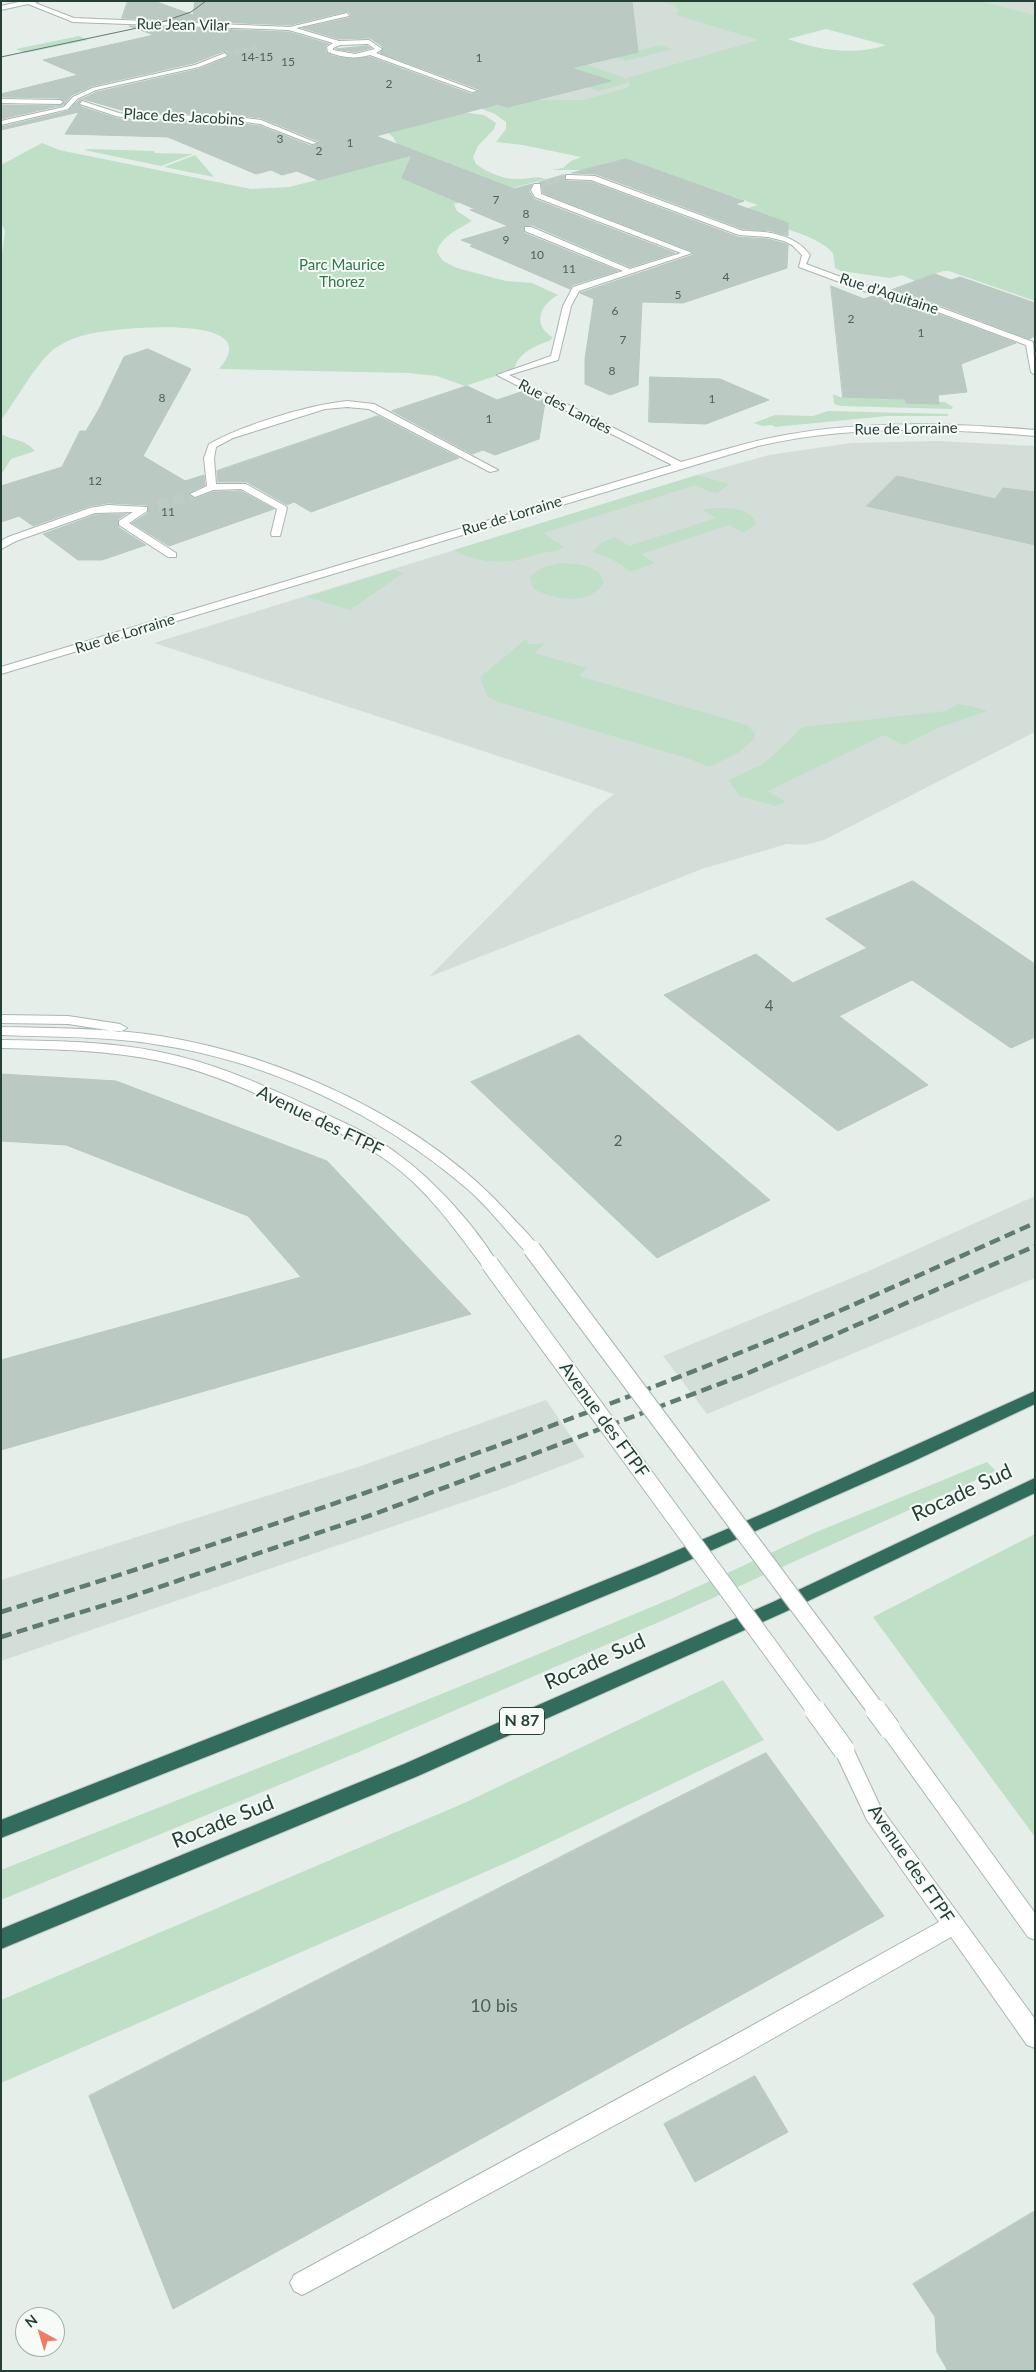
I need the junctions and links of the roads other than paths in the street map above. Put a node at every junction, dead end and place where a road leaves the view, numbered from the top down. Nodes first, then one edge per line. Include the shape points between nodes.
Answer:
1 (36, 1) edge
2 (27, 2) edge
3 (1, 8) edge
4 (347, 15) dead end
5 (289, 28) junction
6 (340, 43) junction
7 (370, 53) junction
8 (225, 54) tunnel mouth
9 (474, 91) dead end
10 (1, 101) edge
11 (60, 102) tunnel mouth
12 (82, 103) tunnel mouth
13 (1, 122) edge
14 (314, 143) dead end
15 (570, 177) tunnel mouth
16 (537, 186) dead end
17 (528, 229) dead end
18 (631, 272) junction
19 (1035, 372) edge
20 (1035, 433) edge
21 (680, 465) junction
22 (493, 470) dead end
23 (212, 487) junction
24 (195, 494) tunnel mouth
25 (276, 534) dead end
26 (1, 546) edge
27 (172, 555) dead end
28 (1, 671) edge
29 (1, 1019) edge
30 (1, 1031) edge
31 (1, 1044) edge
32 (233, 1056) junction
33 (1035, 1397) edge
34 (1035, 1485) edge
35 (1, 1829) edge
36 (953, 1925) junction
37 (1035, 1930) edge
38 (1, 1939) edge
39 (1035, 2037) edge
40 (302, 2283) dead end

1 - 2 street
2 - 3 street
2 - 5 street, Rue Jean Vilar via 63,18 85,22
4 - 5 street
5 - 6 street, Rue Jean Vilar
6 - 7 street, Rue Jean Vilar via 362,42 378,46
6 - 7 street via 330,47 330,51 352,55
7 - 9 street
8 - 13 street via 197,66 94,89 75,98 66,108
10 - 11 street
12 - 14 street, Place des Jacobins via 132,117 230,118 262,122
15 - 19 street, Rue d'Aquitaine via 592,178 742,233 765,233 802,247 806,255 802,265 894,299 912,300 1030,344
16 - 18 street via 538,195 688,253
17 - 18 street
18 - 21 street, Rue des Landes via 576,289 567,306 555,358 501,375
20 - 21 street, Rue de Lorraine via 904,427 837,432 759,443
21 - 28 street, Rue de Lorraine
22 - 23 street via 370,406 347,404 324,406 230,436 212,446 209,458
23 - 24 street
23 - 25 street via 243,486 282,508
26 - 27 street via 12,539 93,510 148,508 122,523
29 - 32 street via 68,1020 162,1034
30 - 32 street, Avenue des FTPF via 162,1040
31 - 36 street, Avenue des FTPF, bridge via 68,1046 160,1056 216,1072 338,1126 394,1157 439,1198 844,1750 874,1814
32 - 37 street, Avenue des FTPF, bridge via 289,1076 359,1110 416,1143 470,1183 532,1249 890,1729
33 - 35 highway via 726,1539
34 - 38 highway, Rocade Sud / N 87 via 779,1607 411,1770
36 - 39 street, Avenue des FTPF
36 - 40 street

